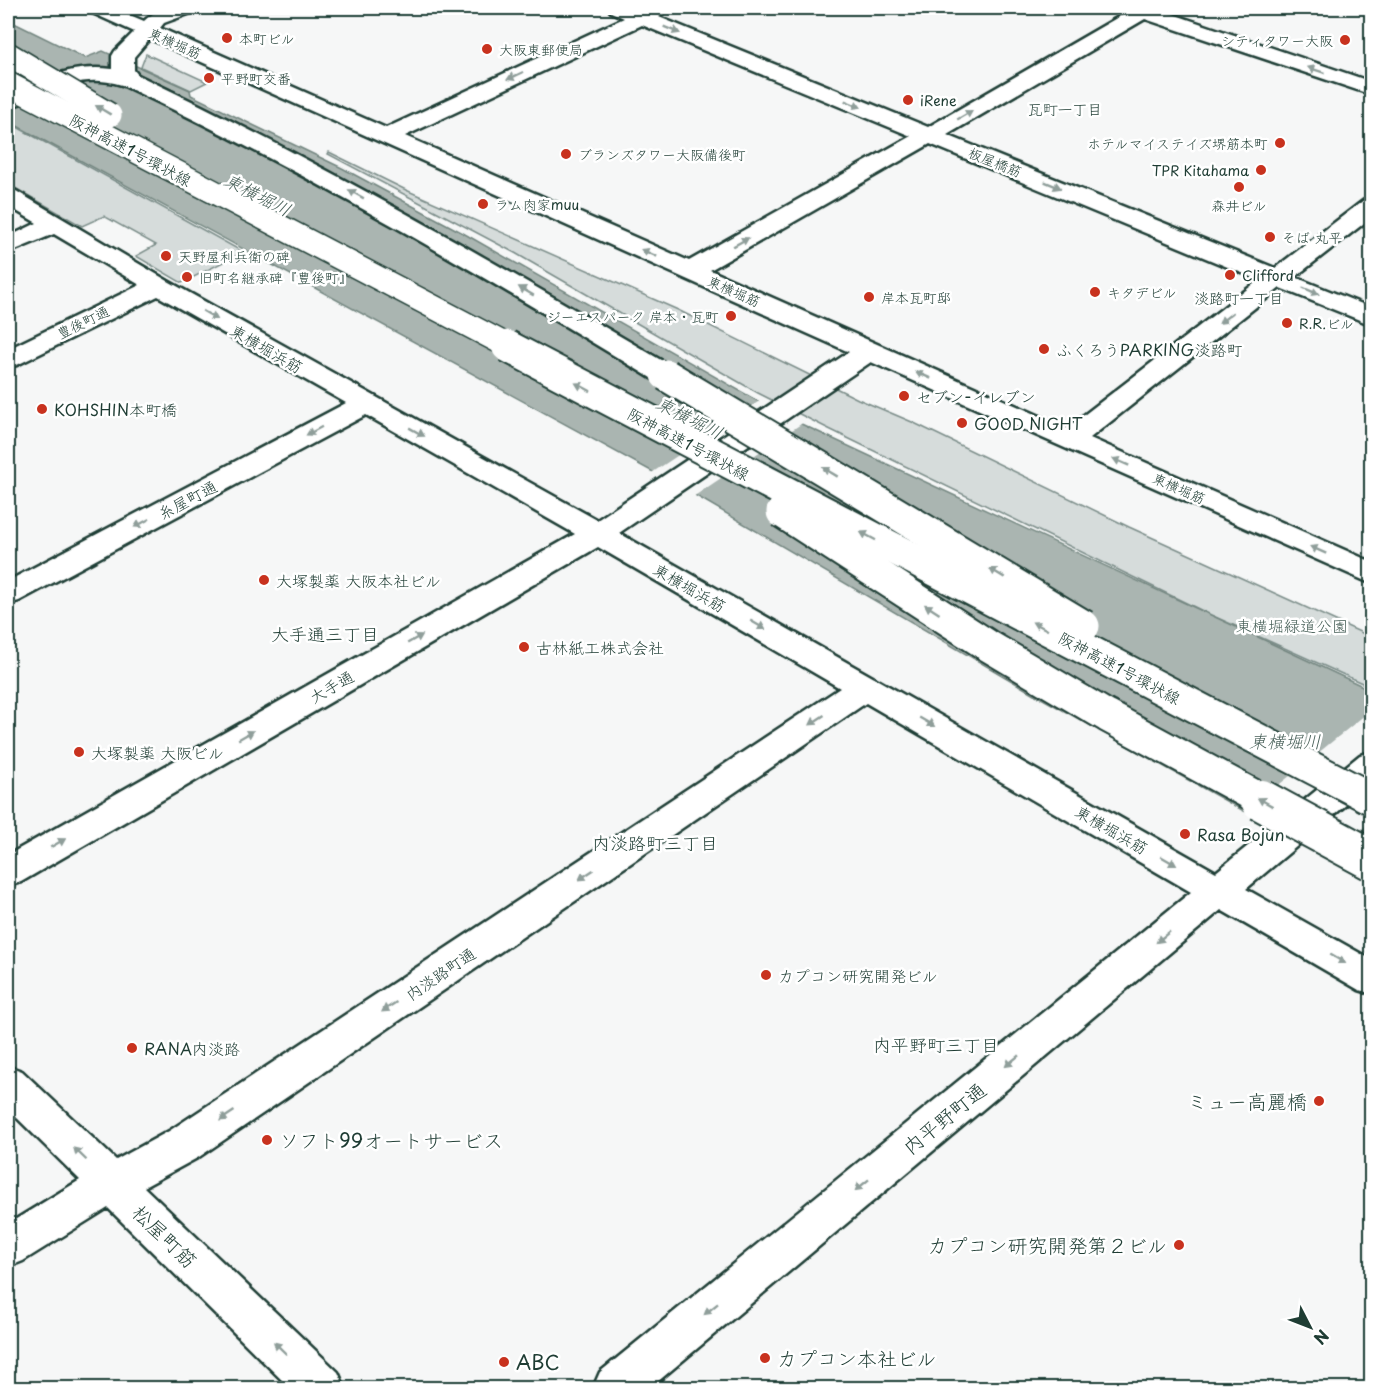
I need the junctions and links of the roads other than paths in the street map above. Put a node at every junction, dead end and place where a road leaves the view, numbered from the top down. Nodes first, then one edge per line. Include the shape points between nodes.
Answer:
1 (97, 8) edge
2 (187, 8) edge
3 (618, 8) edge
4 (663, 8) edge
5 (1142, 9) edge
6 (642, 17) junction
7 (141, 36) junction
8 (8, 54) edge
9 (130, 80) junction
10 (8, 84) edge
11 (1371, 89) edge
12 (8, 100) edge
13 (930, 135) junction
14 (386, 136) junction
15 (8, 196) edge
16 (1371, 205) edge
17 (43, 216) junction
18 (8, 222) edge
19 (8, 230) edge
20 (8, 246) edge
21 (690, 271) junction
22 (1278, 278) junction
23 (159, 286) junction
24 (1371, 317) edge
25 (460, 322) junction
26 (869, 351) junction
27 (8, 359) edge
28 (366, 404) junction
29 (614, 404) junction
30 (1070, 439) junction
31 (597, 534) junction
32 (1371, 574) edge
33 (8, 594) edge
34 (866, 687) junction
35 (1371, 764) edge
36 (1371, 798) edge
37 (1371, 860) edge
38 (8, 872) edge
39 (1220, 891) junction
40 (1371, 979) edge
41 (8, 1083) edge
42 (111, 1184) junction
43 (8, 1246) edge
44 (322, 1389) edge
45 (616, 1389) edge

1 - 7 main road, 東横堀筋
2 - 7 main road via 157,19
3 - 6 main road, 板屋橋筋
4 - 6 main road
11 -> 5 main road
13 -> 5 main road
6 -> 13 main road, 板屋橋筋
6 -> 14 main road
7 - 9 main road via 122,61
7 - 14 main road, 東横堀筋
25 -> 8 main road, bridge
9 - 12 main road, bridge via 106,73 77,74
36 -> 9 main road, bridge via 479,264 322,175
10 - 25 main road, 阪神高速1号環状線, bridge
21 -> 13 main road
13 -> 22 main road, 板屋橋筋
21 -> 14 main road, 東横堀筋
15 - 17 main road, 東横堀浜筋
16 - 22 main road
17 - 18 main road
17 - 19 main road
17 - 20 main road
17 - 23 main road, 東横堀浜筋
21 - 26 main road, 東横堀筋
22 -> 24 main road, 板屋橋筋
22 -> 30 main road
23 - 27 main road, 豊後町通
23 -> 28 main road, 東横堀浜筋
29 -> 25 main road, 阪神高速1号環状線, bridge
30 -> 26 main road, 東横堀筋
26 - 31 main road, 大手通, bridge
28 -> 31 main road, 東横堀浜筋
28 -> 33 main road, 糸屋町通
36 -> 29 main road, 阪神高速1号環状線, bridge
37 -> 29 main road, bridge via 1107,717 997,651
32 -> 30 main road, 東横堀筋
31 -> 34 main road, 東横堀浜筋
38 -> 31 main road, 大手通
34 -> 39 main road, 東横堀浜筋
34 -> 42 main road, 内淡路町通 via 184,1144
35 - 39 main road, 内平野町通, bridge
39 -> 40 main road, 東横堀浜筋
39 -> 45 main road, 内平野町通
42 -> 41 main road, 松屋町筋
42 - 43 main road, 内淡路町通
44 -> 42 main road, 松屋町筋

